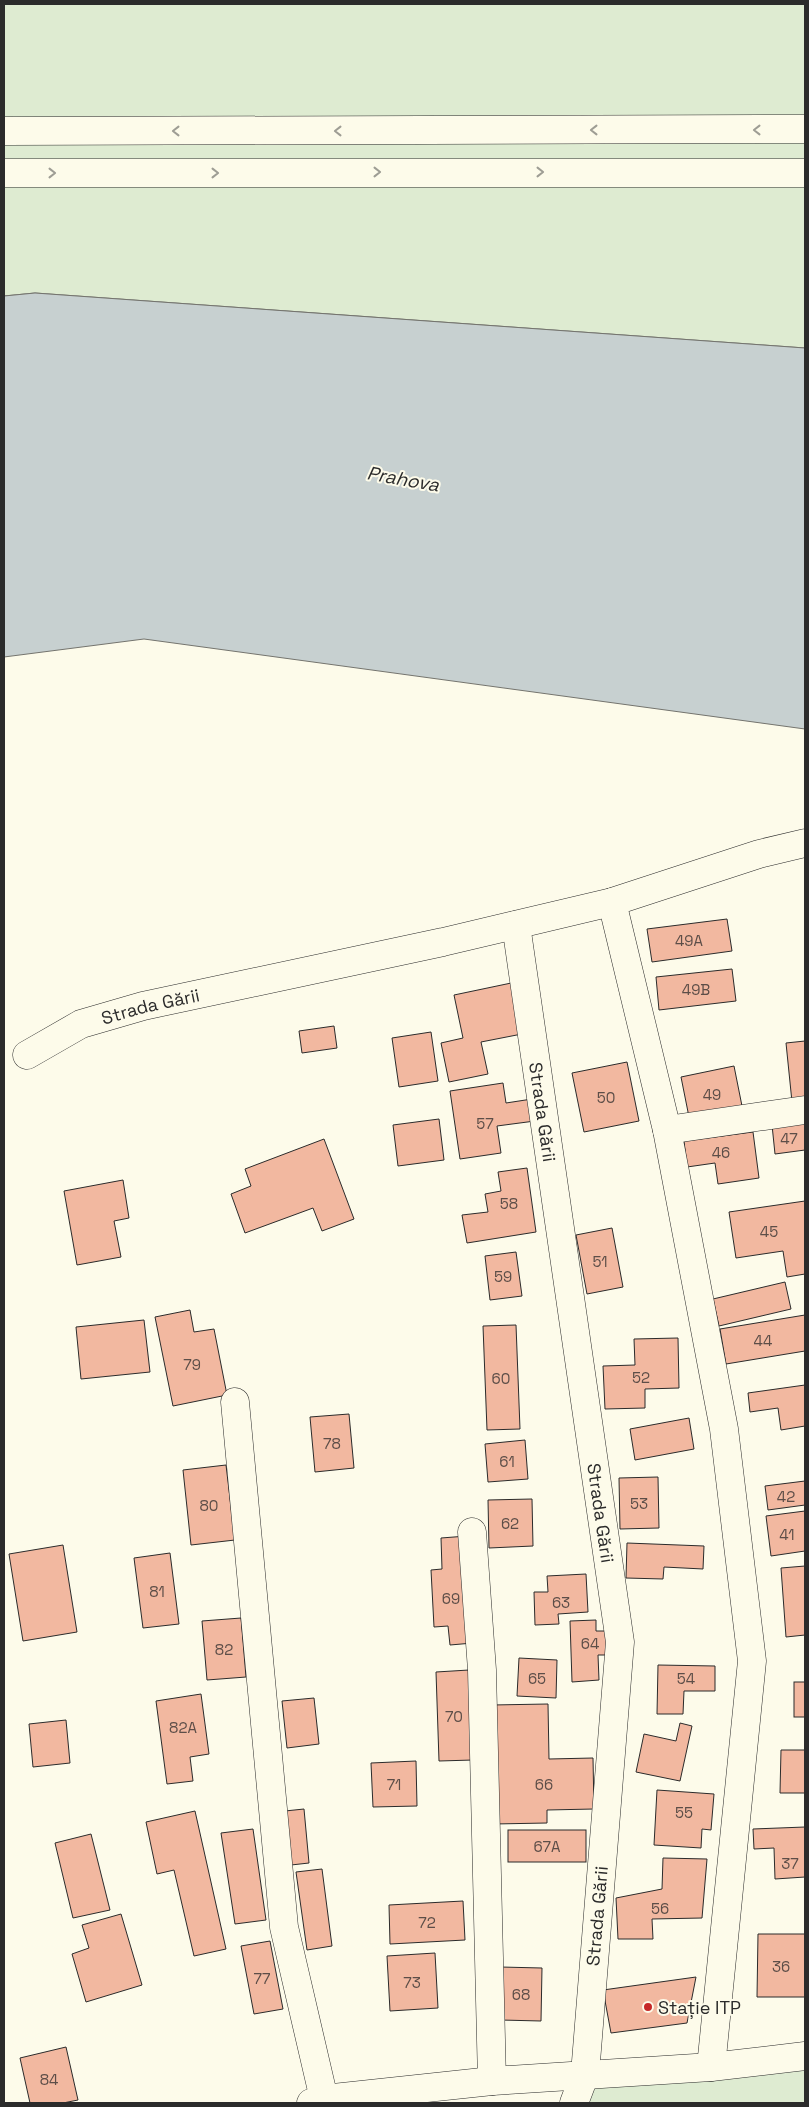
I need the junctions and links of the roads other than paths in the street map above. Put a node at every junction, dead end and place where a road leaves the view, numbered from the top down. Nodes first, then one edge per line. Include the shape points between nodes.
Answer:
1 (805, 129) edge
2 (4, 131) edge
3 (4, 173) edge
4 (805, 173) edge
5 (805, 844) edge
6 (612, 902) junction
7 (516, 924) junction
8 (27, 1055) dead end
9 (805, 1110) edge
10 (667, 1130) junction
11 (235, 1402) dead end
12 (472, 1532) dead end
13 (805, 2056) edge
14 (711, 2067) junction
15 (584, 2074) junction
16 (492, 2081) junction
17 (318, 2101) edge
18 (574, 2103) edge

1 -> 2 main road
3 -> 4 main road
5 - 6 main road, Strada Gării via 759,854
6 - 7 main road, Strada Gării
6 - 10 main road
7 - 8 main road, Strada Gării via 143,1006 81,1024
7 - 15 main road, Strada Gării via 620,1642
9 - 10 main road
10 - 14 main road via 724,1429 752,1662
11 - 17 main road via 284,1927
12 - 16 main road via 482,1670
13 - 14 main road
14 - 15 main road
15 - 16 main road
15 - 18 main road, Strada Gării
16 - 17 main road

